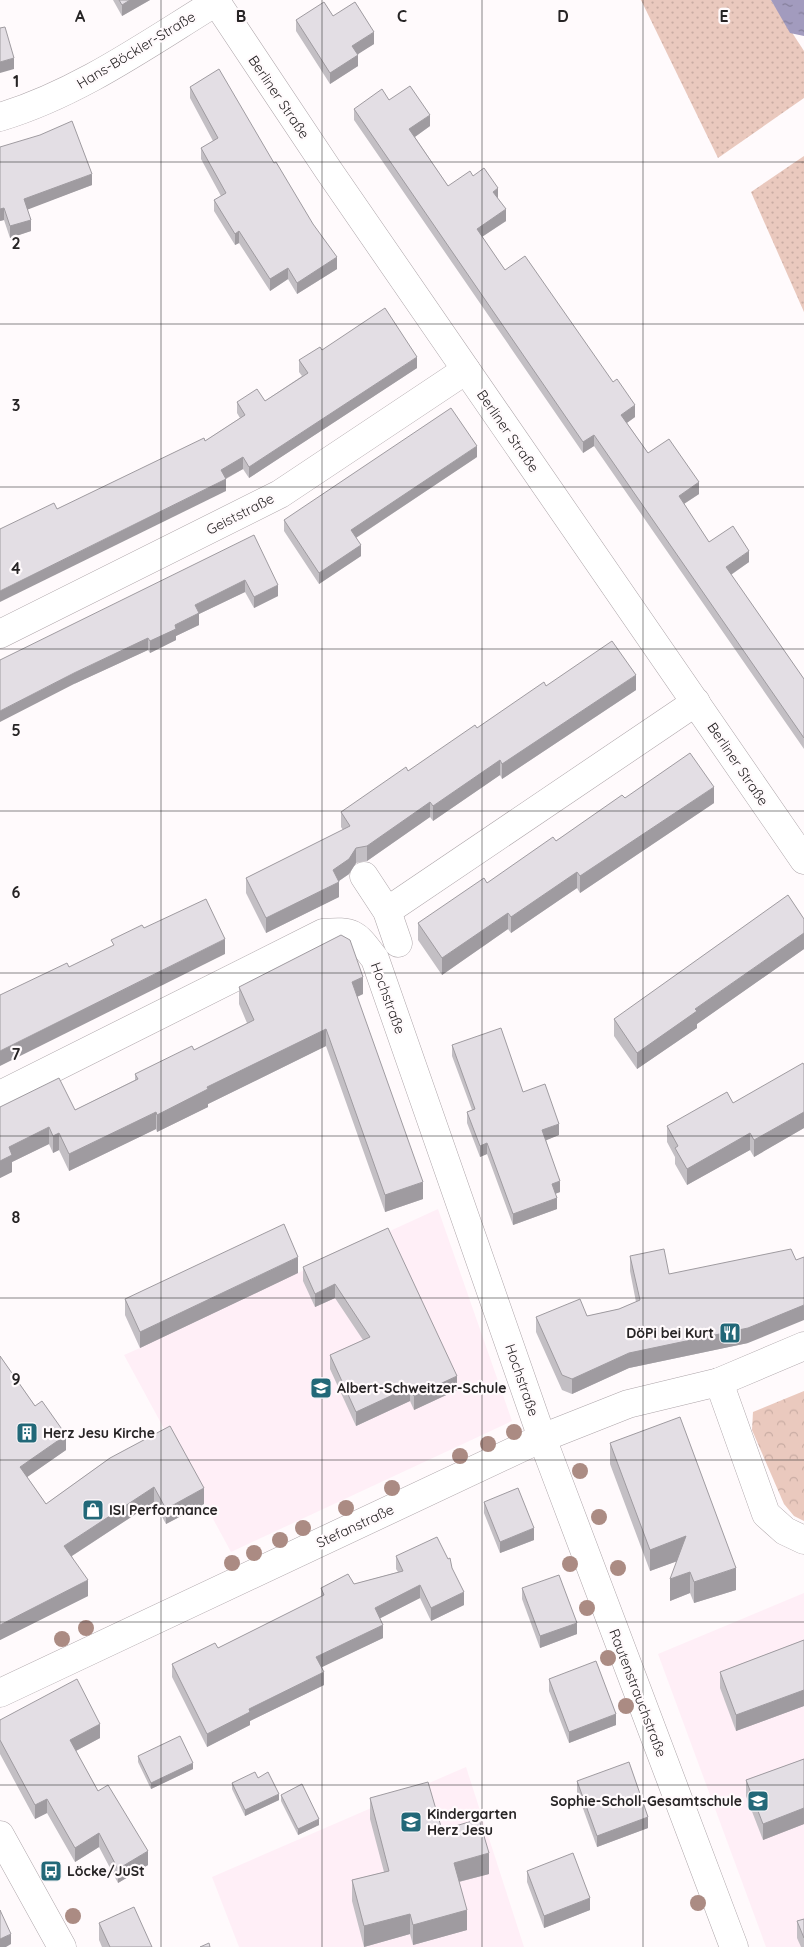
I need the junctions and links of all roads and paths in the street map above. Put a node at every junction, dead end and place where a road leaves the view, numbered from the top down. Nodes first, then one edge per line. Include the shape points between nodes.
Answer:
1 (216, 1) edge
2 (0, 117) edge
3 (466, 370) junction
4 (0, 634) edge
5 (696, 702) junction
6 (804, 860) edge
7 (364, 876) dead end
8 (387, 911) junction
9 (398, 943) dead end
10 (0, 1095) edge
11 (804, 1346) edge
12 (719, 1382) junction
13 (542, 1438) junction
14 (804, 1540) edge
15 (0, 1694) edge
16 (0, 1835) edge
17 (62, 1947) edge
18 (734, 1947) edge

1 - 2 street, Hans-Böckler-Straße via 99,76 29,108
1 - 3 street, Berliner Straße
3 - 4 street, Geiststraße via 280,494
3 - 5 street, Berliner Straße
5 - 6 street, Berliner Straße
5 - 8 street
7 - 8 street
8 - 9 street
10 - 13 street, Hochstraße via 323,933 346,931 362,942 375,959
11 - 12 street, Stefanstraße
12 - 13 street, Stefanstraße via 628,1404
12 - 14 street via 766,1514
13 - 15 street, Stefanstraße
13 - 18 street, Rautenstrauchstraße
16 - 17 street

